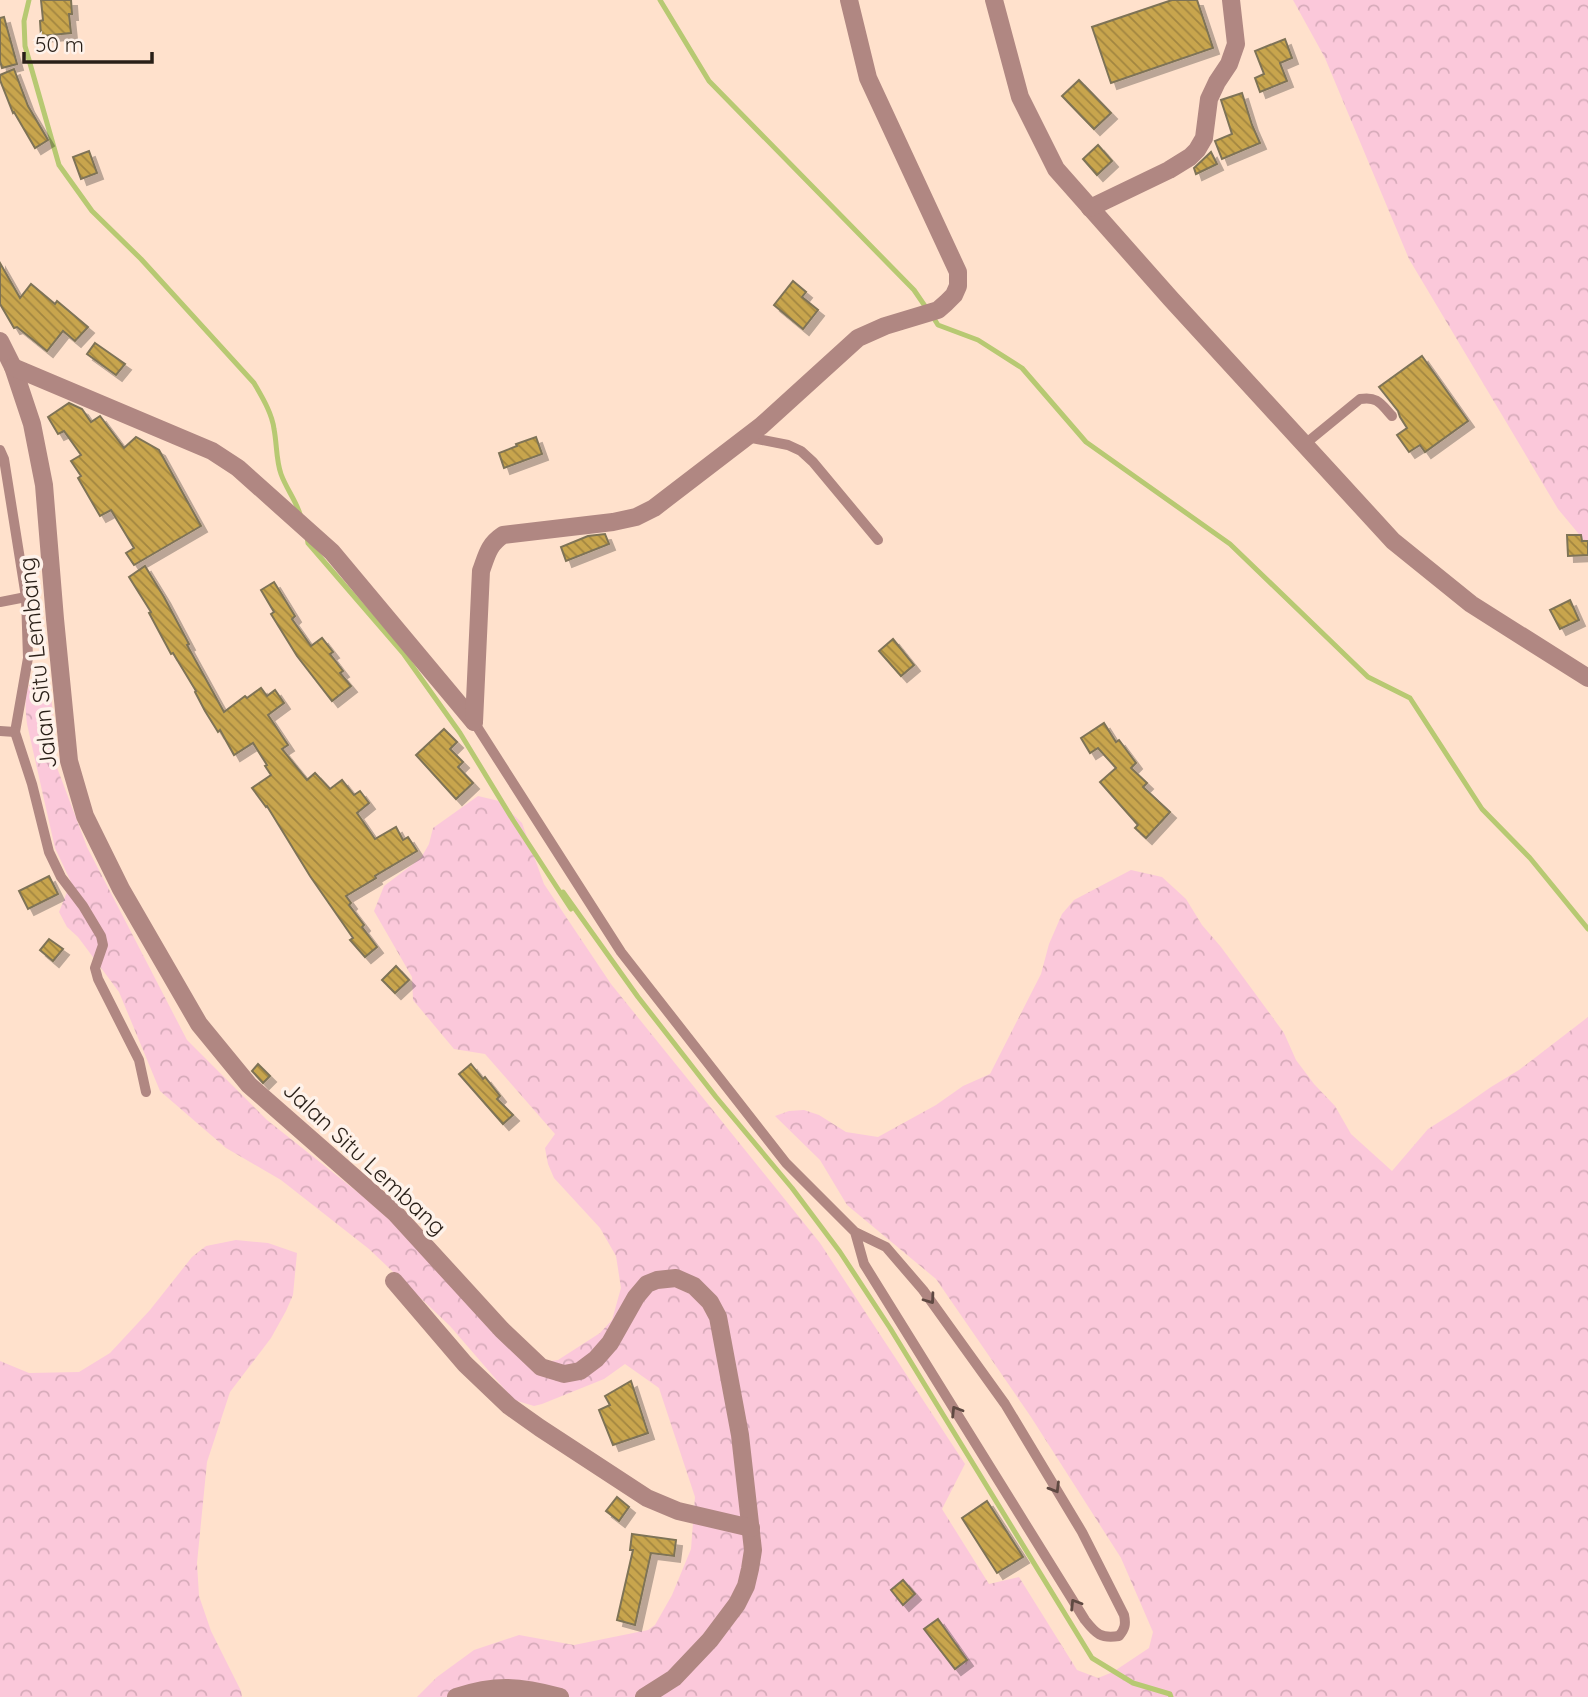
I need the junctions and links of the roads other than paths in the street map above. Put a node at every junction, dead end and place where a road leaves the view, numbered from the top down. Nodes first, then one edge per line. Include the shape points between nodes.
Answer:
1 (849, 0) edge
2 (994, 0) edge
3 (1231, 0) edge
4 (1090, 208) junction
5 (0, 341) edge
6 (13, 367) junction
7 (1392, 416) dead end
8 (747, 437) junction
9 (1305, 444) junction
10 (0, 450) edge
11 (878, 540) dead end
12 (26, 597) junction
13 (0, 601) edge
14 (1588, 678) edge
15 (474, 722) junction
16 (0, 731) edge
17 (15, 732) junction
18 (146, 1092) dead end
19 (855, 1232) junction
20 (394, 1281) dead end
21 (751, 1528) junction
22 (456, 1697) edge
23 (560, 1697) edge
24 (644, 1697) edge

1 - 8 street via 868,78 958,272 958,286 938,310 858,338
2 - 4 street via 1020,97 1056,169
3 - 4 street via 1236,44 1209,99 1204,138 1197,150 1169,170
4 - 9 street
5 - 6 street, Jalan Situ Lembang
6 - 15 street via 212,451 238,468 332,552
6 - 21 street, Jalan Situ Lembang via 32,424 44,485 69,761 85,816 115,877 199,1024 249,1085 395,1213 541,1367 564,1374 580,1371 596,1359 647,1284 676,1278 694,1286 718,1317 740,1434
7 - 9 lane via 1379,401 1360,398
8 - 11 lane via 801,451
8 - 15 street via 636,517 503,535 489,547 481,570
9 - 14 street via 1393,541 1471,604
10 - 12 lane
12 - 13 lane
12 - 17 lane via 28,657
15 - 19 lane via 621,952 786,1163
16 - 17 lane
17 - 18 lane via 49,852 101,936 95,968 98,979 139,1060
19 -> 19 lane via 886,1247 923,1290 1005,1404 1082,1532 1124,1615 1126,1623 1119,1636 1108,1638 1085,1620 864,1264
20 - 21 street via 465,1364 540,1428 647,1498 678,1511
21 - 24 street, Jalan Situ Lembang via 750,1569 737,1604 674,1678
22 - 23 street via 504,1687

